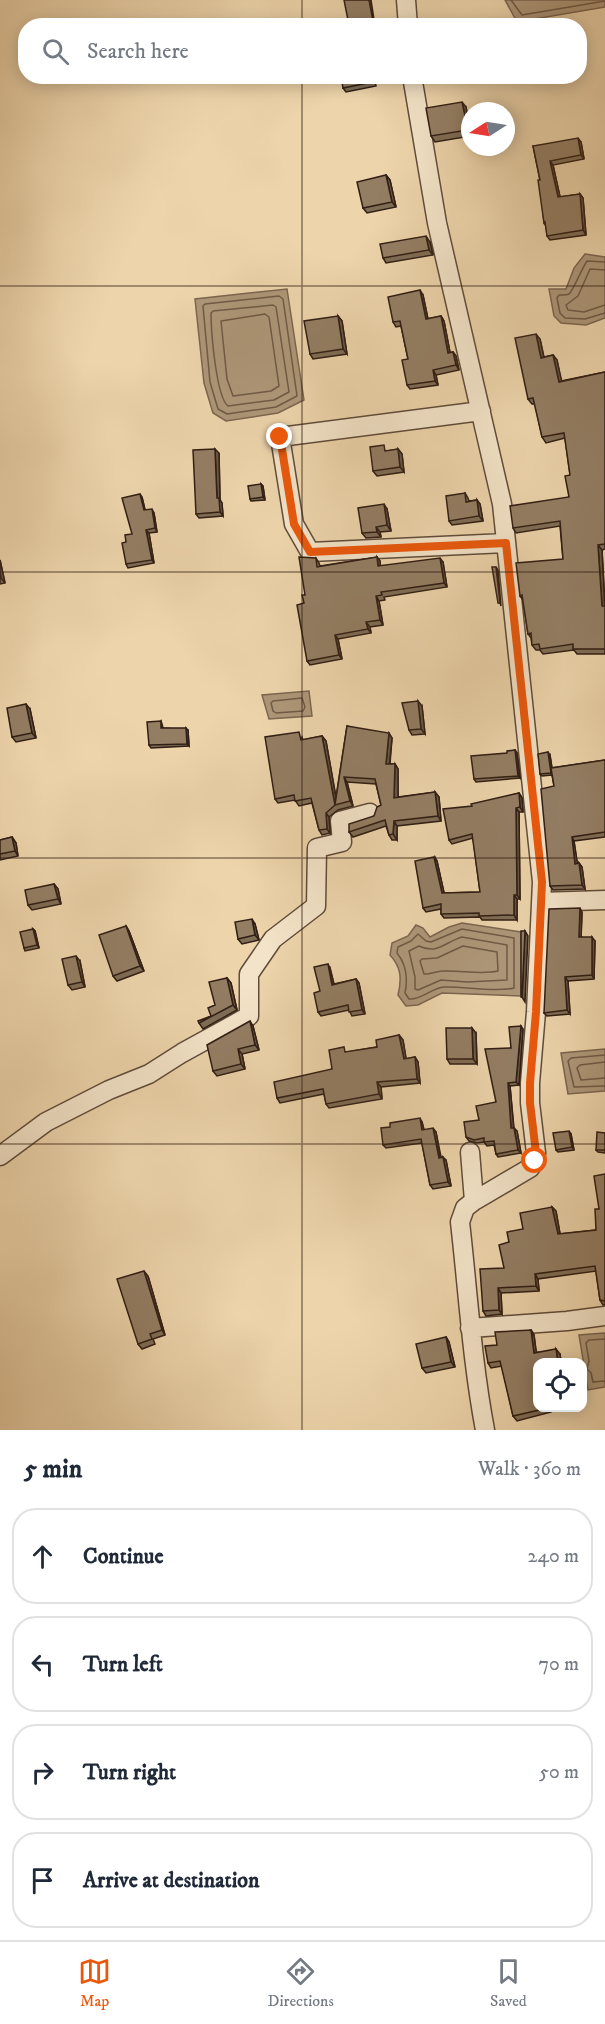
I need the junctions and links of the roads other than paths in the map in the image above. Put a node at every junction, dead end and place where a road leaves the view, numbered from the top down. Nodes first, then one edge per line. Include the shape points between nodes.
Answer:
1 (406, 0) edge
2 (407, 18) edge
3 (413, 84) edge
4 (481, 411) junction
5 (506, 543) junction
6 (370, 813) dead end
7 (605, 900) edge
8 (541, 902) junction
9 (470, 1152) dead end
10 (0, 1156) edge
11 (474, 1202) junction
12 (605, 1316) edge
13 (470, 1328) junction
14 (485, 1430) edge

1 - 2 street
3 - 4 street via 437,223
4 - 5 street via 502,504
4 - 5 street via 280,437 294,524 310,552
5 - 8 street
6 - 10 street via 340,821 342,842 317,848 316,906 273,939 249,974 249,1016 149,1074 46,1122
7 - 8 street
8 - 11 street via 530,1103 535,1161 530,1168
9 - 11 street
11 - 13 street via 465,1208 460,1222
12 - 13 street
13 - 14 street

